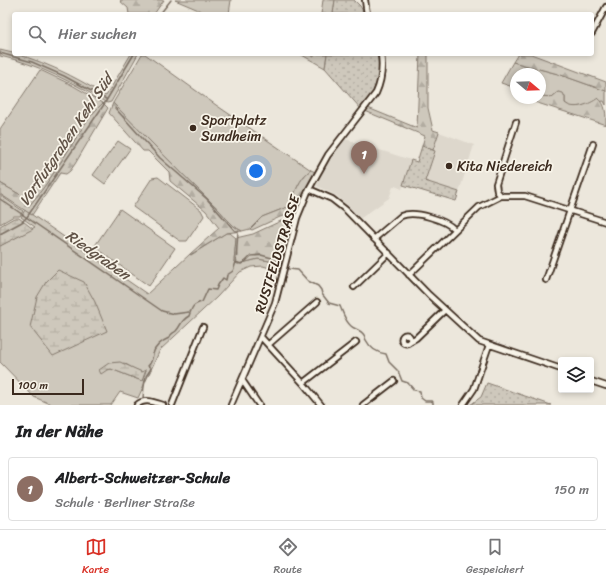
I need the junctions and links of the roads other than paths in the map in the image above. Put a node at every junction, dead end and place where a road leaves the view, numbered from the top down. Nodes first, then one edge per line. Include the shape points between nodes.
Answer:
1 (365, 0) edge
2 (606, 7) edge
3 (367, 12) edge
4 (594, 29) edge
5 (381, 56) edge
6 (516, 122) dead end
7 (593, 144) dead end
8 (309, 189) junction
9 (501, 196) junction
10 (570, 210) junction
11 (606, 222) edge
12 (455, 230) junction
13 (374, 238) junction
14 (389, 253) junction
15 (409, 275) junction
16 (546, 280) dead end
17 (354, 287) dead end
18 (317, 302) dead end
19 (445, 310) junction
20 (203, 327) dead end
21 (261, 337) junction
22 (356, 342) dead end
23 (409, 342) dead end
24 (268, 344) junction
25 (489, 345) junction
26 (558, 369) edge
27 (242, 380) junction
28 (394, 381) dead end
29 (594, 382) edge
30 (303, 383) junction
31 (606, 386) edge
32 (138, 404) edge
33 (163, 405) edge
34 (172, 405) edge
35 (231, 405) edge
36 (259, 405) edge
37 (321, 405) edge
38 (363, 405) edge
39 (463, 405) edge

1 - 3 street
2 - 4 street
5 - 8 street, RUSTFELDSTRASSE via 381,83 376,93 328,155
6 - 9 street via 496,184
7 - 10 street
8 - 13 street via 332,199
8 - 21 street, RUSTFELDSTRASSE via 297,218 275,303
9 - 10 street via 525,196
9 - 12 street via 479,207
10 - 11 street
10 - 16 street
12 - 13 street via 450,224 407,214
12 - 15 street
13 - 14 street
14 - 15 street
14 - 17 street
15 - 19 street
18 - 24 street
19 - 23 street
19 - 25 street via 479,341
20 - 34 street
21 - 24 street
21 - 27 street, RUSTFELDSTRASSE
22 - 30 street
24 - 30 street
25 - 26 street
25 - 39 street via 474,389
27 - 35 street, RUSTFELDSTRASSE
27 - 36 street
28 - 38 street
29 - 31 street
30 - 37 street
32 - 33 street via 147,401

